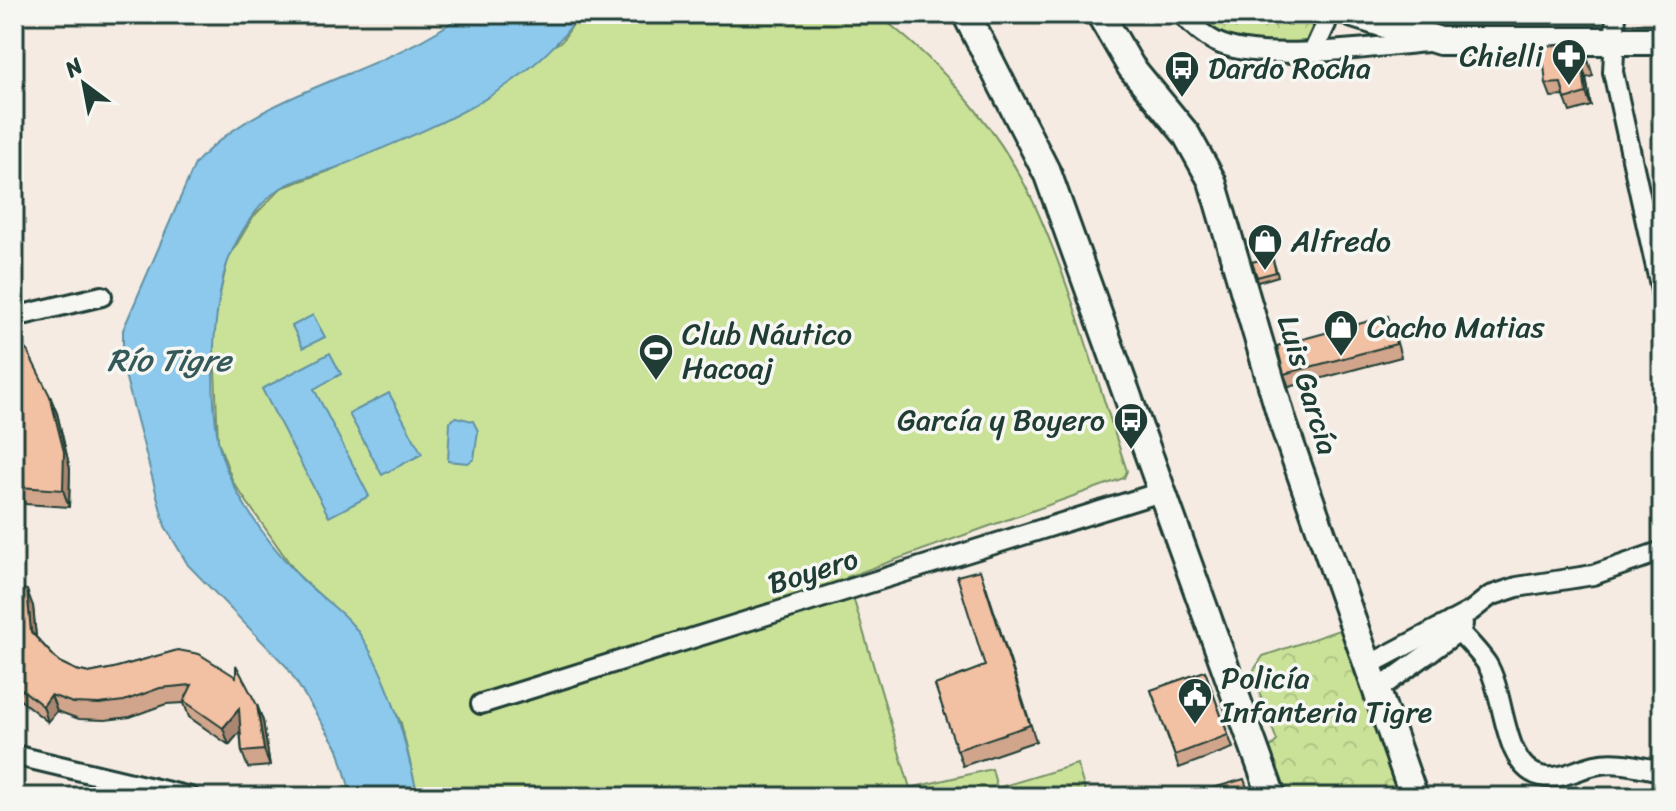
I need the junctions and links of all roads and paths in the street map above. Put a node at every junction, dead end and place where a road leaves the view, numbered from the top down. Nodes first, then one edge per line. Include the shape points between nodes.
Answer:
1 (966, 14) edge
2 (1100, 14) edge
3 (1182, 14) edge
4 (1326, 14) edge
5 (1353, 14) edge
6 (1616, 14) edge
7 (1440, 41) junction
8 (1662, 41) edge
9 (1614, 42) junction
10 (1314, 50) junction
11 (1662, 295) edge
12 (102, 296) dead end
13 (14, 317) edge
14 (1161, 492) junction
15 (1662, 551) edge
16 (1454, 627) junction
17 (1372, 678) junction
18 (481, 704) dead end
19 (14, 755) edge
20 (1662, 771) edge
21 (190, 797) edge
22 (1272, 797) edge
23 (1414, 797) edge

1 - 14 main road via 1048,175
2 - 17 main road, Luis García via 1131,67 1186,134 1212,181 1283,423
3 - 10 street via 1217,42 1236,48
4 - 10 street
5 - 7 main road
6 - 9 street
7 - 9 main road
7 - 10 street
8 - 9 main road
9 - 11 street via 1613,72
12 - 13 street
14 - 18 street, Boyero
14 - 22 main road
15 - 16 street via 1593,575 1490,596
16 - 17 street
16 - 17 street
16 - 20 street via 1486,663 1500,690 1513,751 1526,770 1558,776 1619,762
17 - 23 main road, Luis García
19 - 21 street

